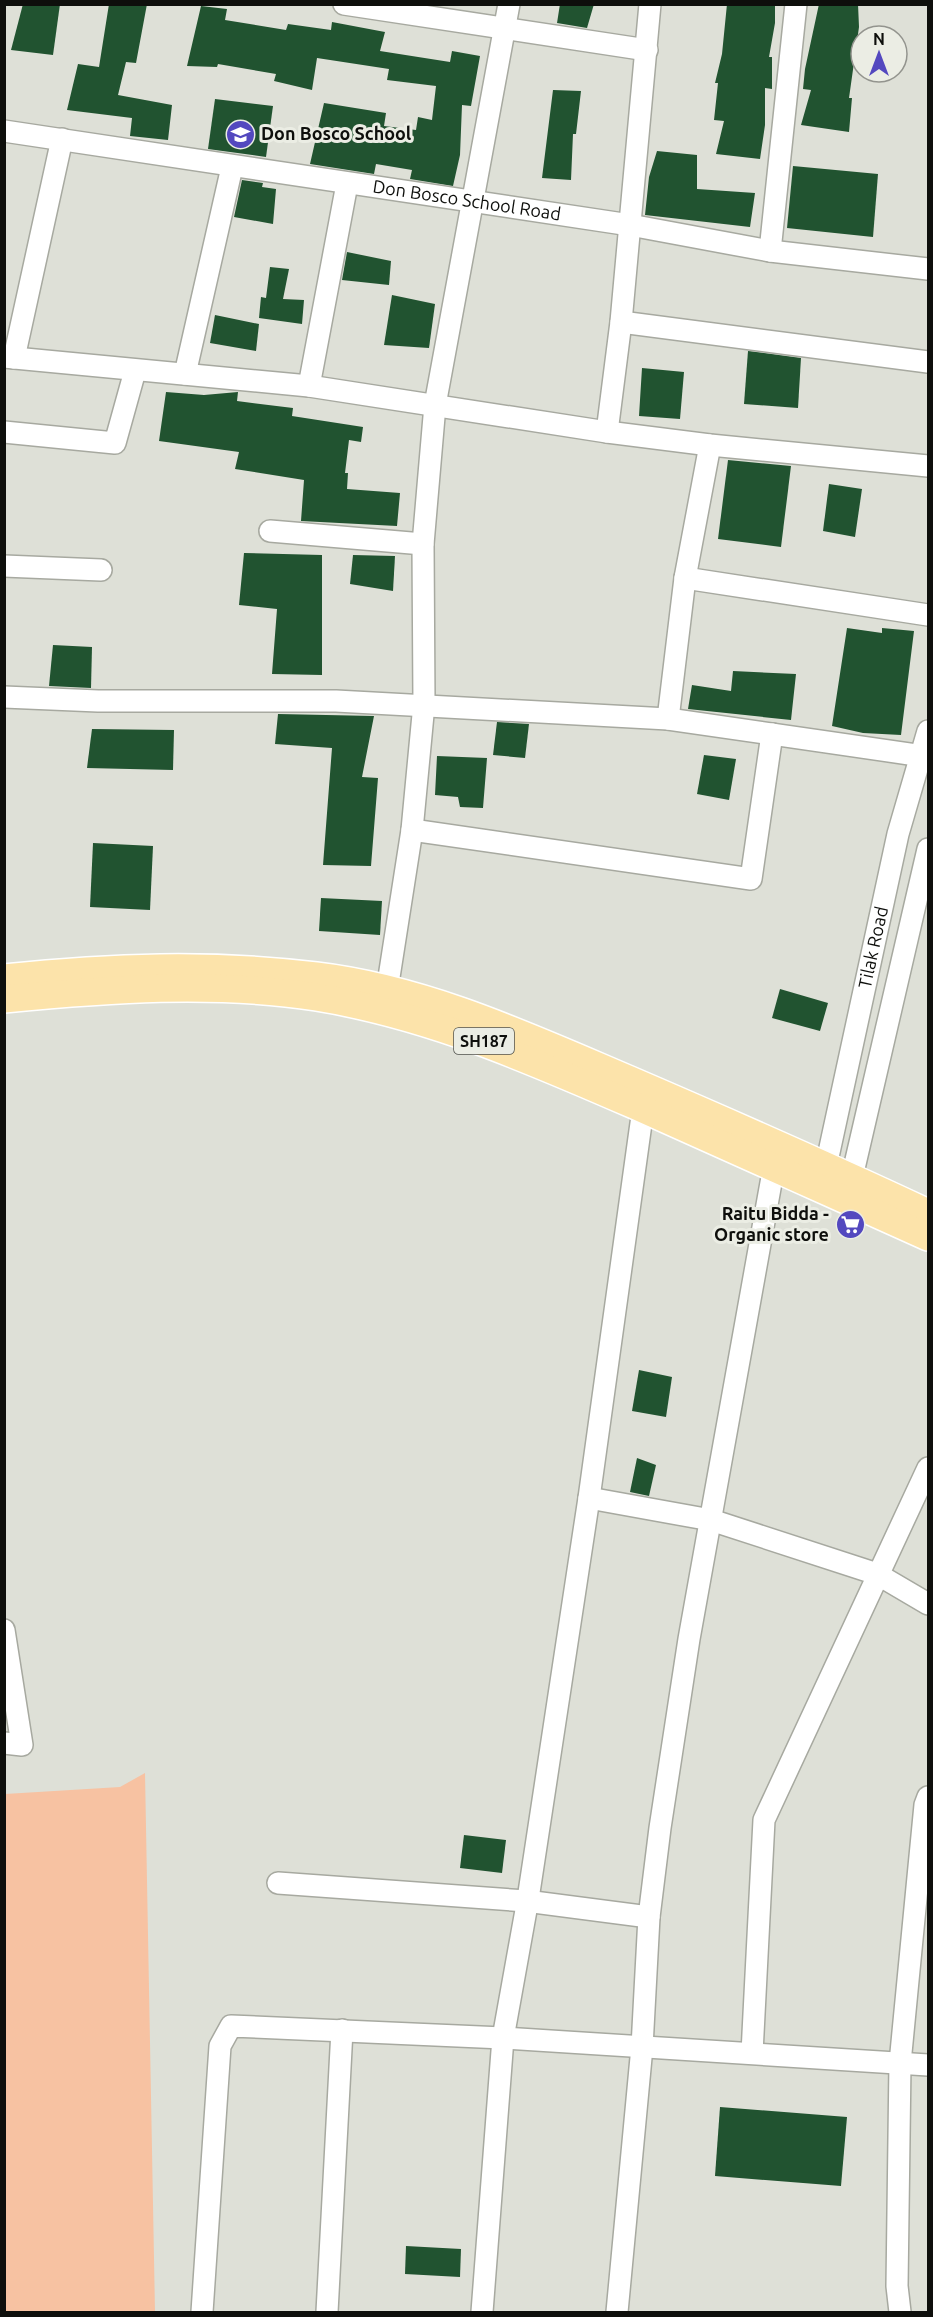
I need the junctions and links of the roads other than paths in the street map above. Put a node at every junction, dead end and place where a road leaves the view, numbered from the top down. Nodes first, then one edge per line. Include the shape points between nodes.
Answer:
1 (344, 4) edge
2 (509, 4) edge
3 (650, 4) edge
4 (796, 4) edge
5 (394, 9) edge
6 (505, 28) junction
7 (647, 50) junction
8 (4, 131) edge
9 (62, 140) junction
10 (232, 167) junction
11 (346, 184) junction
12 (473, 201) junction
13 (630, 225) junction
14 (770, 251) junction
15 (928, 269) edge
16 (621, 322) junction
17 (9, 358) edge
18 (928, 362) edge
19 (135, 371) junction
20 (185, 374) junction
21 (309, 386) junction
22 (435, 405) junction
23 (4, 432) edge
24 (607, 432) junction
25 (710, 445) junction
26 (928, 466) edge
27 (270, 531) dead end
28 (423, 544) junction
29 (4, 566) edge
30 (101, 570) dead end
31 (685, 578) junction
32 (928, 615) edge
33 (4, 696) edge
34 (424, 704) junction
35 (668, 719) junction
36 (928, 731) edge
37 (772, 734) junction
38 (923, 756) junction
39 (412, 830) junction
40 (928, 849) edge
41 (4, 978) edge
42 (387, 990) junction
43 (4, 999) edge
44 (643, 1109) junction
45 (774, 1166) junction
46 (824, 1176) junction
47 (849, 1188) junction
48 (928, 1213) edge
49 (928, 1237) edge
50 (928, 1468) edge
51 (589, 1498) junction
52 (711, 1520) junction
53 (877, 1574) junction
54 (928, 1604) edge
55 (4, 1630) edge
56 (4, 1743) edge
57 (928, 1797) edge
58 (278, 1883) dead end
59 (526, 1901) junction
60 (649, 1917) junction
61 (342, 2030) junction
62 (503, 2038) junction
63 (642, 2047) junction
64 (752, 2053) junction
65 (900, 2063) junction
66 (928, 2065) edge
67 (202, 2313) edge
68 (327, 2313) edge
69 (482, 2313) edge
70 (617, 2313) edge
71 (900, 2313) edge

1 - 5 street
2 - 6 street
3 - 7 street
4 - 14 street
5 - 6 street
6 - 7 street
6 - 12 street
7 - 13 street
8 - 9 street, Don Bosco School Road
9 - 10 street, Don Bosco School Road
9 - 17 street
10 - 11 street, Don Bosco School Road
10 - 20 street
11 - 12 street, Don Bosco School Road
11 - 21 street
12 - 13 street, Don Bosco School Road
12 - 22 street
13 - 14 street, Don Bosco School Road
13 - 16 street
14 - 15 street, Don Bosco School Road
16 - 18 street
16 - 24 street
17 - 19 street
19 - 20 street
19 - 23 street via 115,443
20 - 21 street
21 - 22 street
22 - 24 street
22 - 28 street
24 - 25 street
25 - 26 street
25 - 31 street
27 - 28 street
28 - 34 street
29 - 30 street
31 - 32 street
31 - 35 street
33 - 34 street via 98,701 336,700
34 - 35 street
34 - 39 street
35 - 37 street
36 - 38 street, Tilak Road
37 - 38 street
37 - 39 street via 751,879
38 - 46 street, Tilak Road via 898,834
39 - 42 street
40 - 47 street, Tilak Road
41 - 42 main road, SH187 via 98,969 200,966 318,976
42 - 46 main road, SH187 via 497,1023
43 - 44 main road, SH187 via 99,990 200,987 315,997 382,1010 490,1043
44 - 45 main road, SH187
44 - 51 street
45 - 46 main road, SH187
45 - 52 street
46 - 47 main road, SH187
47 - 48 main road, SH187
47 - 49 main road, SH187
50 - 53 street
51 - 52 street
51 - 59 street
52 - 53 street
52 - 60 street via 689,1639
53 - 54 street
53 - 64 street via 764,1820
55 - 56 street via 22,1745
57 - 65 street
58 - 59 street
59 - 60 street
59 - 62 street
60 - 63 street
61 - 62 street
61 - 67 street via 231,2026 220,2046
61 - 68 street
62 - 63 street
62 - 69 street
63 - 64 street
63 - 70 street
64 - 65 street
65 - 66 street
65 - 71 street

